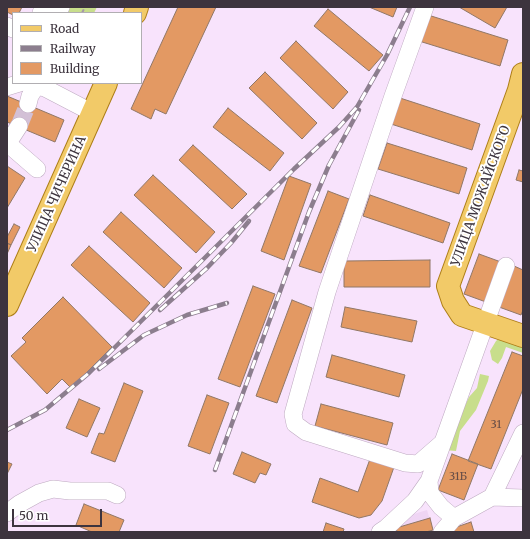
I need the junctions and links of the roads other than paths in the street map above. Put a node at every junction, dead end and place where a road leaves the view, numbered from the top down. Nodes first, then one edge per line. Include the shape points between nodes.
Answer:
1 (425, 7) edge
2 (523, 74) edge
3 (17, 84) edge
4 (32, 84) edge
5 (106, 84) edge
6 (7, 87) edge
7 (28, 104) tunnel mouth
8 (93, 113) junction
9 (18, 126) tunnel mouth
10 (8, 143) edge
11 (37, 169) dead end
12 (506, 266) dead end
13 (7, 305) edge
14 (486, 324) junction
15 (522, 334) edge
16 (523, 433) edge
17 (441, 444) junction
18 (429, 481) junction
19 (117, 495) dead end
20 (492, 497) junction
21 (523, 498) edge
22 (7, 513) edge
23 (454, 518) junction
24 (380, 532) edge
25 (442, 532) edge

1 - 17 street via 392,96 327,292 293,414 295,424 306,432 405,463 418,464
2 - 14 main road, УЛИЦА МОЖАЙСКОГО via 448,286 453,301 462,315
3 - 6 street
4 - 7 street
4 - 8 street
5 - 8 main road, УЛИЦА ЧИЧЕРИНА
8 - 13 main road, УЛИЦА ЧИЧЕРИНА
9 - 10 street
10 - 11 street
12 - 14 street
14 - 15 main road
14 - 17 street
16 - 20 street
17 - 18 street
18 - 23 street via 430,493
18 - 24 street via 415,501
19 - 22 street via 108,491 53,489 39,493
20 - 21 street
20 - 23 street
23 - 25 street

